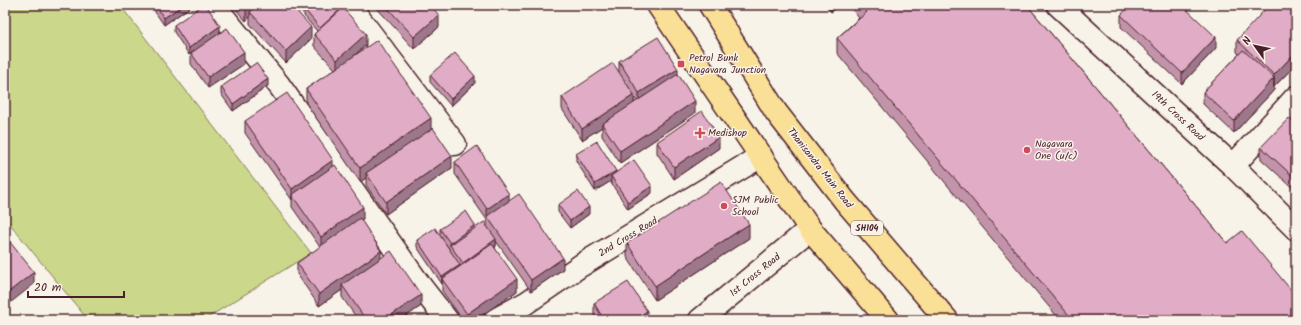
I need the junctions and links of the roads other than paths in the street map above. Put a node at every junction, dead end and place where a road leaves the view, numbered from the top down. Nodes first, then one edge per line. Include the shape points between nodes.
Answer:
1 (214, 5) edge
2 (349, 5) edge
3 (658, 5) edge
4 (710, 5) edge
5 (1058, 5) edge
6 (1296, 97) edge
7 (455, 144) dead end
8 (762, 156) junction
9 (1233, 166) junction
10 (810, 229) junction
11 (1296, 229) edge
12 (447, 320) edge
13 (495, 320) edge
14 (700, 320) edge
15 (888, 320) edge
16 (946, 320) edge

1 - 12 street via 279,85
2 - 7 street
3 - 8 main road
4 - 16 main road, Thanisandra Main Road / SH104 via 776,112 845,201
5 - 9 street, 19th Cross Road
6 - 9 street
8 - 10 main road
8 - 13 street, 2nd Cross Road
9 - 11 street, 19th Cross Road
10 - 14 street, 1st Cross Road
10 - 15 main road

